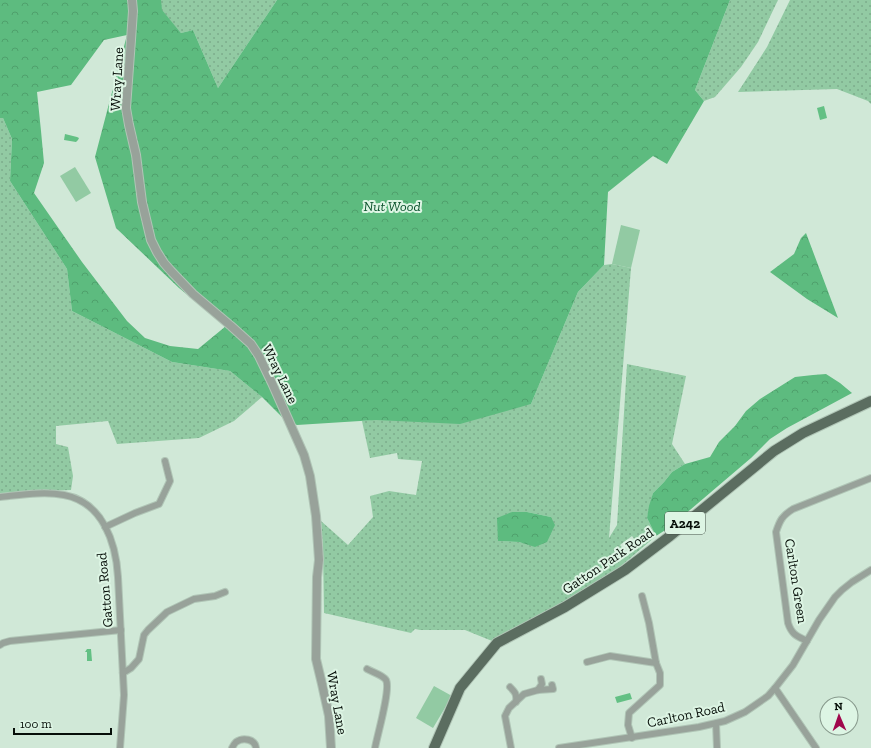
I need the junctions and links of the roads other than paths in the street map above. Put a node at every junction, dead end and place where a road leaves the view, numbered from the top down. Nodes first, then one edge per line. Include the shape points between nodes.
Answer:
1 (132, 0) edge
2 (871, 401) edge
3 (165, 461) dead end
4 (871, 478) edge
5 (0, 497) edge
6 (105, 527) junction
7 (871, 570) edge
8 (225, 592) dead end
9 (642, 596) dead end
10 (121, 630) junction
11 (807, 641) junction
12 (0, 645) edge
13 (587, 662) dead end
14 (656, 663) junction
15 (367, 670) dead end
16 (123, 673) junction
17 (541, 680) dead end
18 (552, 685) dead end
19 (510, 687) dead end
20 (776, 688) junction
21 (538, 690) junction
22 (516, 702) junction
23 (716, 724) junction
24 (632, 738) junction
25 (120, 748) edge
26 (232, 748) edge
27 (256, 748) edge
28 (331, 748) edge
29 (375, 748) edge
30 (434, 748) edge
31 (511, 748) edge
32 (559, 748) edge
33 (717, 748) edge
34 (816, 748) edge

1 - 28 street, Wray Lane via 126,108 151,240 171,272 251,344 259,356 304,455 310,476 319,560 316,659 329,716
2 - 30 main road, Gatton Park Road / A242 via 803,432 774,451 624,570 565,607 497,643 460,688
3 - 6 street via 170,481 159,504
4 - 11 street, Carlton Green via 793,509 780,521 776,532 788,623 796,636
5 - 6 street, Gatton Road via 65,495 91,506
6 - 10 street, Gatton Road via 117,561
7 - 11 street, Carlton Road via 835,597
8 - 16 street via 194,599 167,612 144,635 139,659
9 - 14 street
10 - 12 street
10 - 16 street, Gatton Road
11 - 20 street, Carlton Road
13 - 14 street via 610,656
14 - 24 street via 660,673 660,685 629,713 628,725
15 - 29 street via 383,677 387,684
16 - 25 street, Gatton Road
17 - 21 street via 542,684
18 - 21 street via 553,689
19 - 22 street via 516,693
20 - 23 street, Carlton Road via 745,712
20 - 34 street
21 - 22 street via 524,694
22 - 31 street via 509,708 506,716
23 - 24 street, Carlton Road
23 - 33 street
24 - 32 street, Carlton Road
26 - 27 street via 236,742 244,739 254,742

